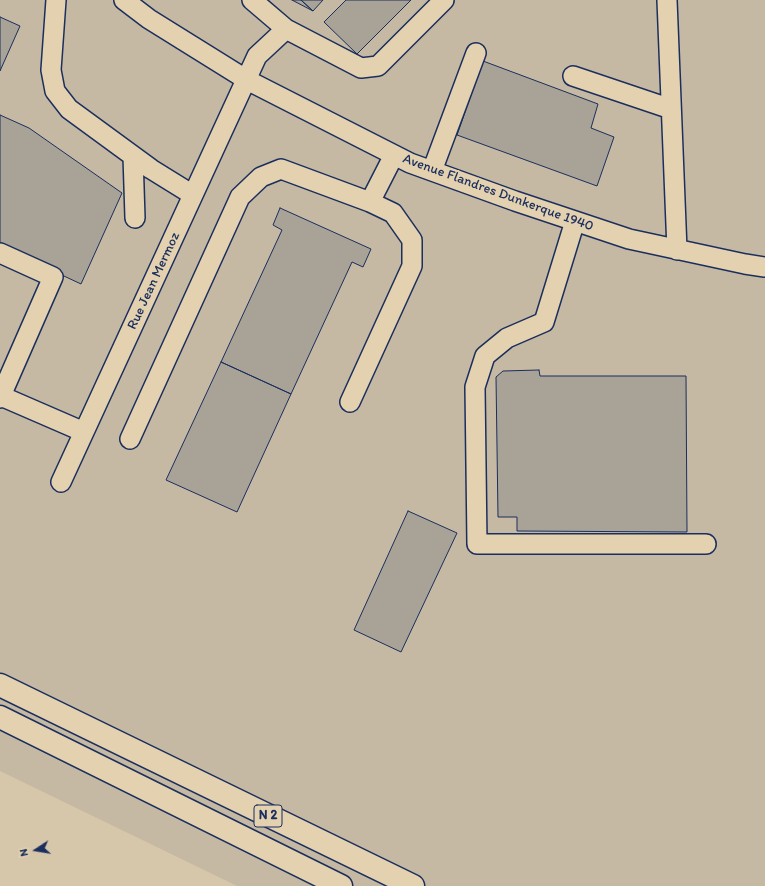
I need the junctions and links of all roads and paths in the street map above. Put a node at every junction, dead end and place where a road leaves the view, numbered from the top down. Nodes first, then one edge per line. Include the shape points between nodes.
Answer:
1 (124, 0) edge
2 (252, 0) edge
3 (444, 0) edge
4 (667, 0) edge
5 (52, 2) edge
6 (286, 29) junction
7 (476, 53) dead end
8 (573, 76) dead end
9 (247, 80) junction
10 (672, 109) junction
11 (394, 155) junction
12 (134, 156) junction
13 (432, 171) junction
14 (193, 195) junction
15 (370, 202) junction
16 (135, 218) dead end
17 (575, 221) junction
18 (677, 250) junction
19 (0, 253) edge
20 (765, 267) edge
21 (0, 397) edge
22 (350, 402) dead end
23 (84, 432) junction
24 (130, 439) dead end
25 (61, 482) dead end
26 (706, 544) dead end
27 (0, 685) edge
28 (0, 717) edge
29 (341, 886) edge
30 (413, 886) edge

1 - 9 street, Avenue Flandres Dunkerque 1940
2 - 6 street
3 - 6 street via 378,66 361,68
4 - 10 street
5 - 12 street via 51,70 55,91 69,109
6 - 9 street, Rue Jean Mermoz via 257,56
7 - 13 street
8 - 10 street
9 - 11 street, Avenue Flandres Dunkerque 1940
9 - 14 street, Rue Jean Mermoz
10 - 18 street
11 - 13 street, Avenue Flandres Dunkerque 1940
11 - 15 street
12 - 14 street
12 - 16 street
13 - 17 street, Avenue Flandres Dunkerque 1940
14 - 23 street, Rue Jean Mermoz
15 - 22 street via 393,213 412,240 412,266
15 - 24 street via 281,169 261,177 240,197
17 - 18 street, Avenue Flandres Dunkerque 1940 via 629,239
17 - 26 street via 544,322 507,338 484,356 475,387 477,544
18 - 20 street, Avenue Flandres Dunkerque 1940
19 - 21 street via 53,276
21 - 23 street
23 - 25 street, Rue Jean Mermoz
27 - 30 highway, N 2
28 - 29 highway, N 2

